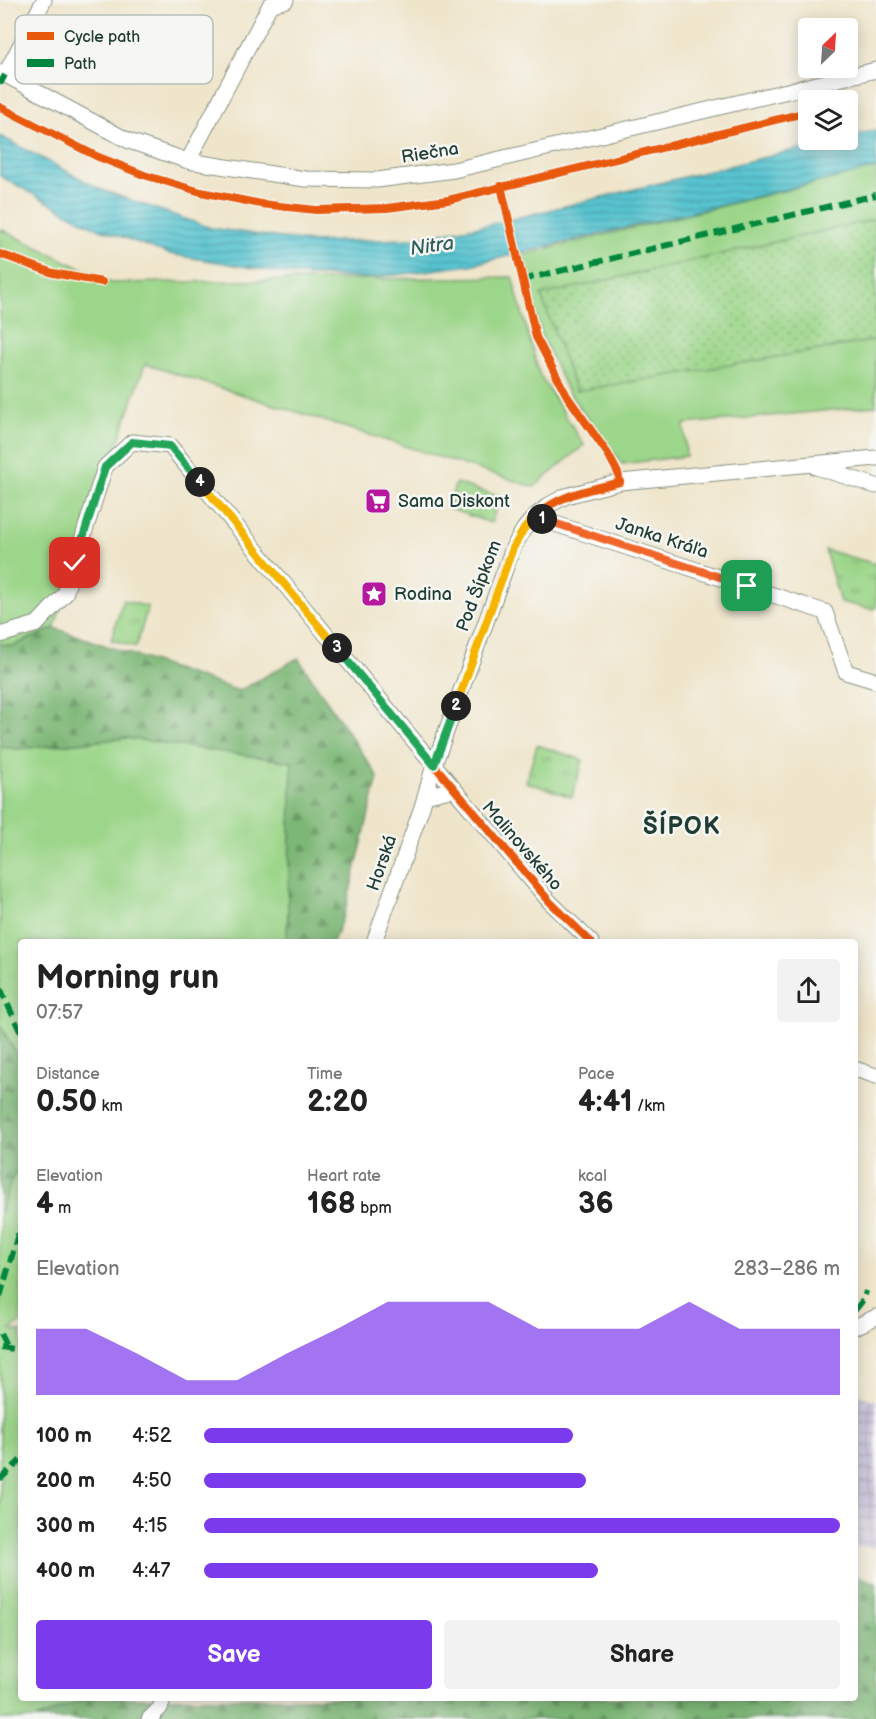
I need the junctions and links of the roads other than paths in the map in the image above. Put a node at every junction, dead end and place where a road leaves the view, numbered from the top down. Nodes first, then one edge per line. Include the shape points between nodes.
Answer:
1 (44, 0) edge
2 (286, 0) edge
3 (35, 15) edge
4 (15, 50) edge
5 (876, 70) edge
6 (2, 73) edge
7 (23, 84) edge
8 (189, 161) junction
9 (876, 459) edge
10 (807, 464) junction
11 (876, 486) edge
12 (534, 517) junction
13 (0, 635) edge
14 (876, 681) edge
15 (434, 765) junction
16 (454, 789) junction
17 (425, 796) junction
18 (375, 939) edge
19 (588, 939) edge
20 (858, 1070) edge
21 (876, 1076) edge
22 (876, 1317) edge
23 (858, 1326) edge
24 (163, 1701) edge
25 (149, 1719) edge

1 - 3 street
2 - 8 street via 270,5
4 - 6 street
5 - 8 street, Riečna via 417,177 305,180
7 - 8 street, Riečna via 129,141
9 - 10 street, Pod Šípkom
10 - 11 street
10 - 12 street, Pod Šípkom via 620,482 566,496
12 - 14 street, Janka Kráľa via 825,612 846,672
12 - 15 street, Pod Šípkom via 513,548
13 - 15 street, Malinovského via 37,624 65,594 105,467 132,442 170,446
15 - 16 street, Malinovského
15 - 17 street, Horská
16 - 17 street
16 - 19 street, Malinovského via 550,902
17 - 18 street, Horská
20 - 21 street
22 - 23 street
24 - 25 street

